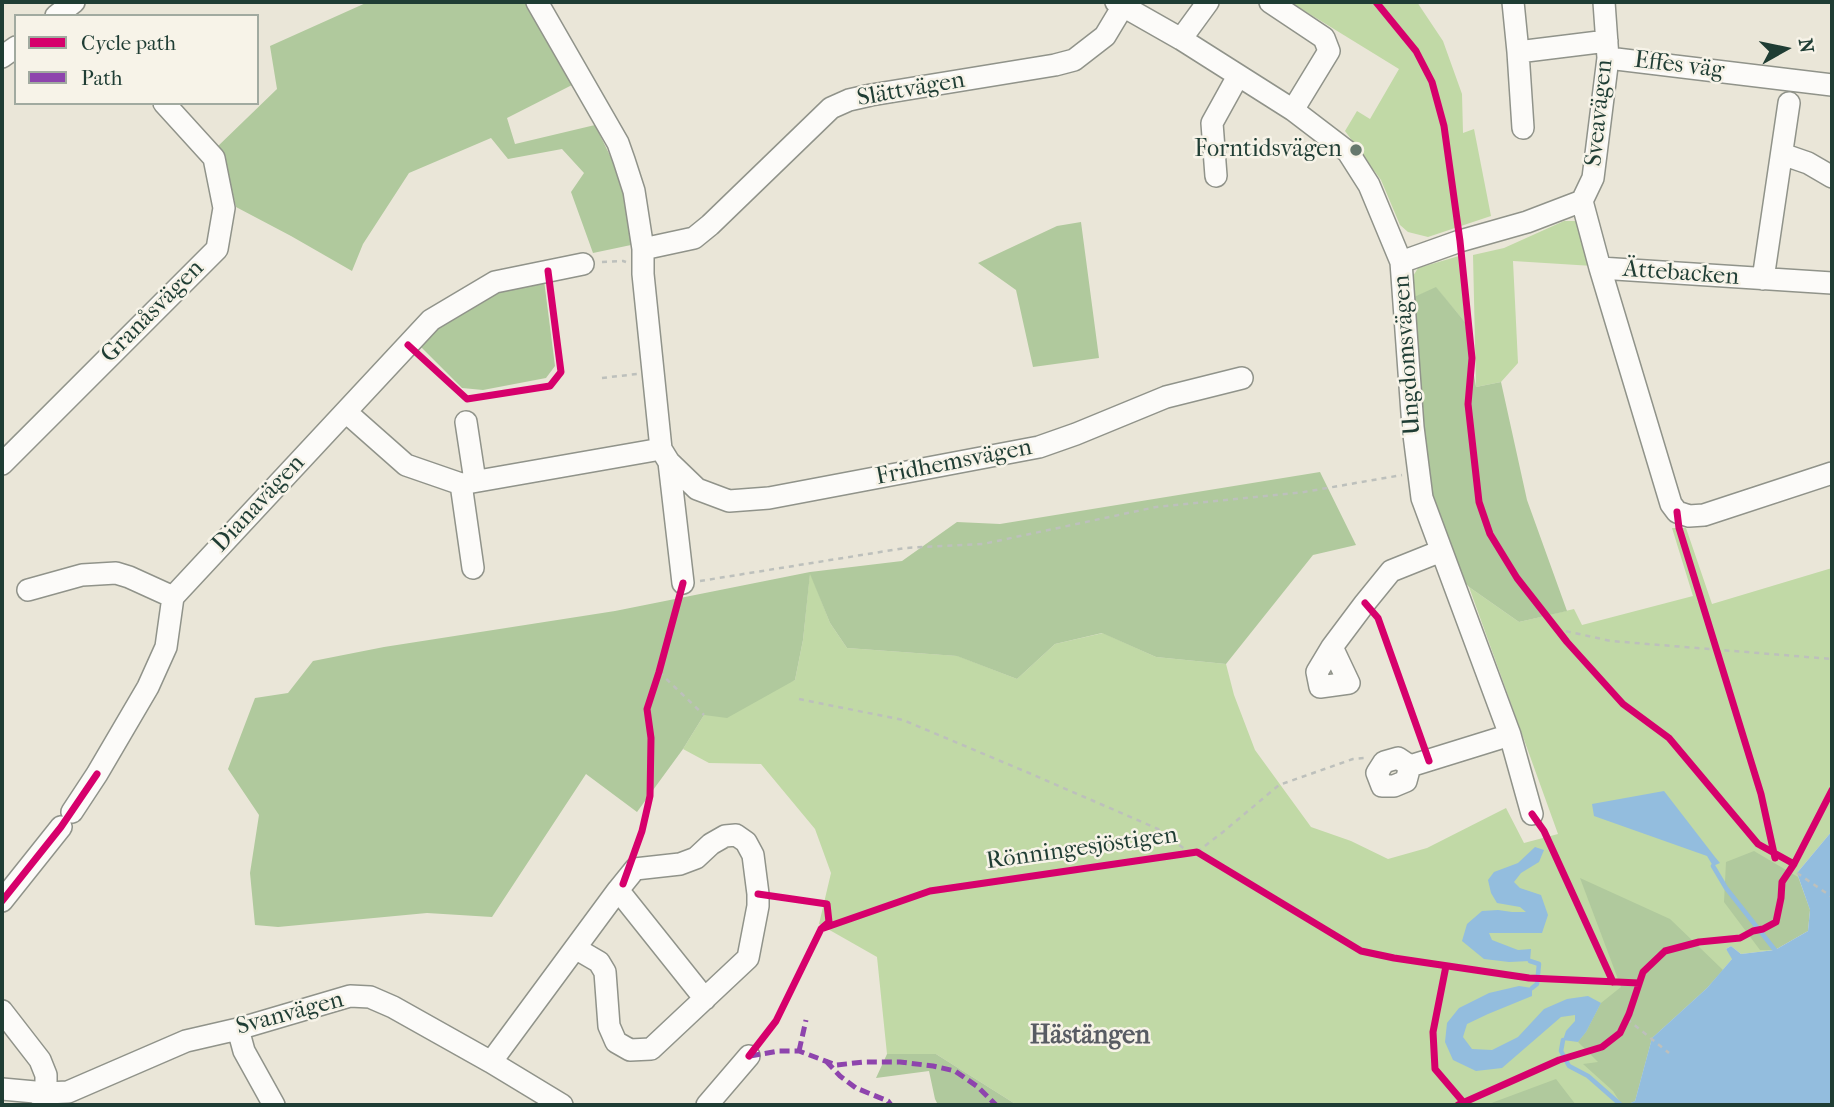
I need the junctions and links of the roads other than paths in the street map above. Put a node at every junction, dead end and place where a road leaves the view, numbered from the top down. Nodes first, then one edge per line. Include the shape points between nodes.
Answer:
1 (537, 2) edge
2 (1208, 2) edge
3 (1270, 2) edge
4 (1513, 2) edge
5 (1604, 2) edge
6 (1120, 4) edge
7 (1181, 39) junction
8 (1608, 50) junction
9 (1518, 52) junction
10 (1238, 76) junction
11 (1832, 85) edge
12 (1789, 103) dead end
13 (166, 105) edge
14 (1293, 110) junction
15 (1523, 128) dead end
16 (1782, 154) junction
17 (1216, 176) dead end
18 (1832, 177) edge
19 (1581, 201) junction
20 (643, 249) junction
21 (1401, 262) junction
22 (583, 264) road end
23 (1600, 268) junction
24 (1763, 279) junction
25 (1832, 283) edge
26 (1242, 378) dead end
27 (346, 412) junction
28 (466, 422) dead end
29 (665, 455) junction
30 (2, 464) edge
31 (1832, 472) edge
32 (468, 482) junction
33 (1441, 551) junction
34 (473, 568) dead end
35 (683, 583) road end
36 (29, 590) dead end
37 (173, 597) junction
38 (1332, 647) dead end
39 (1510, 735) junction
40 (1384, 762) road end
41 (1532, 814) dead end
42 (618, 890) junction
43 (2, 901) edge
44 (575, 947) junction
45 (705, 999) junction
46 (2, 1011) edge
47 (238, 1029) junction
48 (749, 1056) dead end
49 (491, 1062) junction
50 (2, 1089) edge
51 (44, 1099) edge
52 (70, 1099) edge
53 (274, 1105) edge
54 (562, 1105) edge
55 (707, 1105) edge

1 - 20 street via 618,143 634,191
2 - 7 street
3 - 14 street via 1324,38 1329,51
4 - 9 street
5 - 8 street, Sveavägen
6 - 7 street, Ungdomsvägen
6 - 20 street, Slättvägen via 1105,36 1074,60 871,95 831,108 694,238
7 - 10 street, Ungdomsvägen
8 - 9 street, Sveavägen
8 - 11 street, Effes väg
8 - 19 street, Sveavägen via 1593,178
9 - 15 street
10 - 14 street, Ungdomsvägen
10 - 17 street via 1212,123
12 - 16 street, Ättebacken
13 - 30 street, Granåsvägen via 214,158 223,208 217,249
14 - 21 street, Ungdomsvägen via 1348,152 1369,184
16 - 18 street
16 - 24 street, Ättebacken
19 - 21 street, Sveavägen
19 - 23 street
20 - 29 street
21 - 33 street, Ungdomsvägen via 1422,498
22 - 27 street, Dianavägen via 495,282 431,320
23 - 24 street, Ättebacken
23 - 31 street via 1677,512 1704,515
24 - 25 street, Ättebacken
26 - 29 street, Fridhemsvägen via 1166,397 1039,447 769,498 729,501 697,489
27 - 32 street via 406,465
27 - 37 street, Dianavägen
28 - 32 street
29 - 32 street
29 - 35 street
32 - 34 street
33 - 38 street via 1391,571
33 - 39 street, Ungdomsvägen
36 - 37 street via 82,575 116,573
37 - 43 street via 166,647 148,687 67,820
39 - 40 street via 1410,766 1406,781 1394,786 1382,786 1377,773
39 - 41 street, Ungdomsvägen
42 - 44 street
42 - 45 street
42 - 45 street via 635,869 680,864 725,836 736,835 746,842 753,855 758,894 748,958
44 - 45 street via 599,962 605,972 609,1026 616,1042 630,1050 650,1049
44 - 49 street
46 - 51 street via 40,1060 46,1074
47 - 49 street, Svanvägen via 350,996 370,997
47 - 52 street, Svanvägen via 186,1041
47 - 53 street via 244,1051
48 - 55 street
49 - 54 street, Svanvägen
50 - 51 street, Svanvägen
51 - 52 street, Svanvägen

